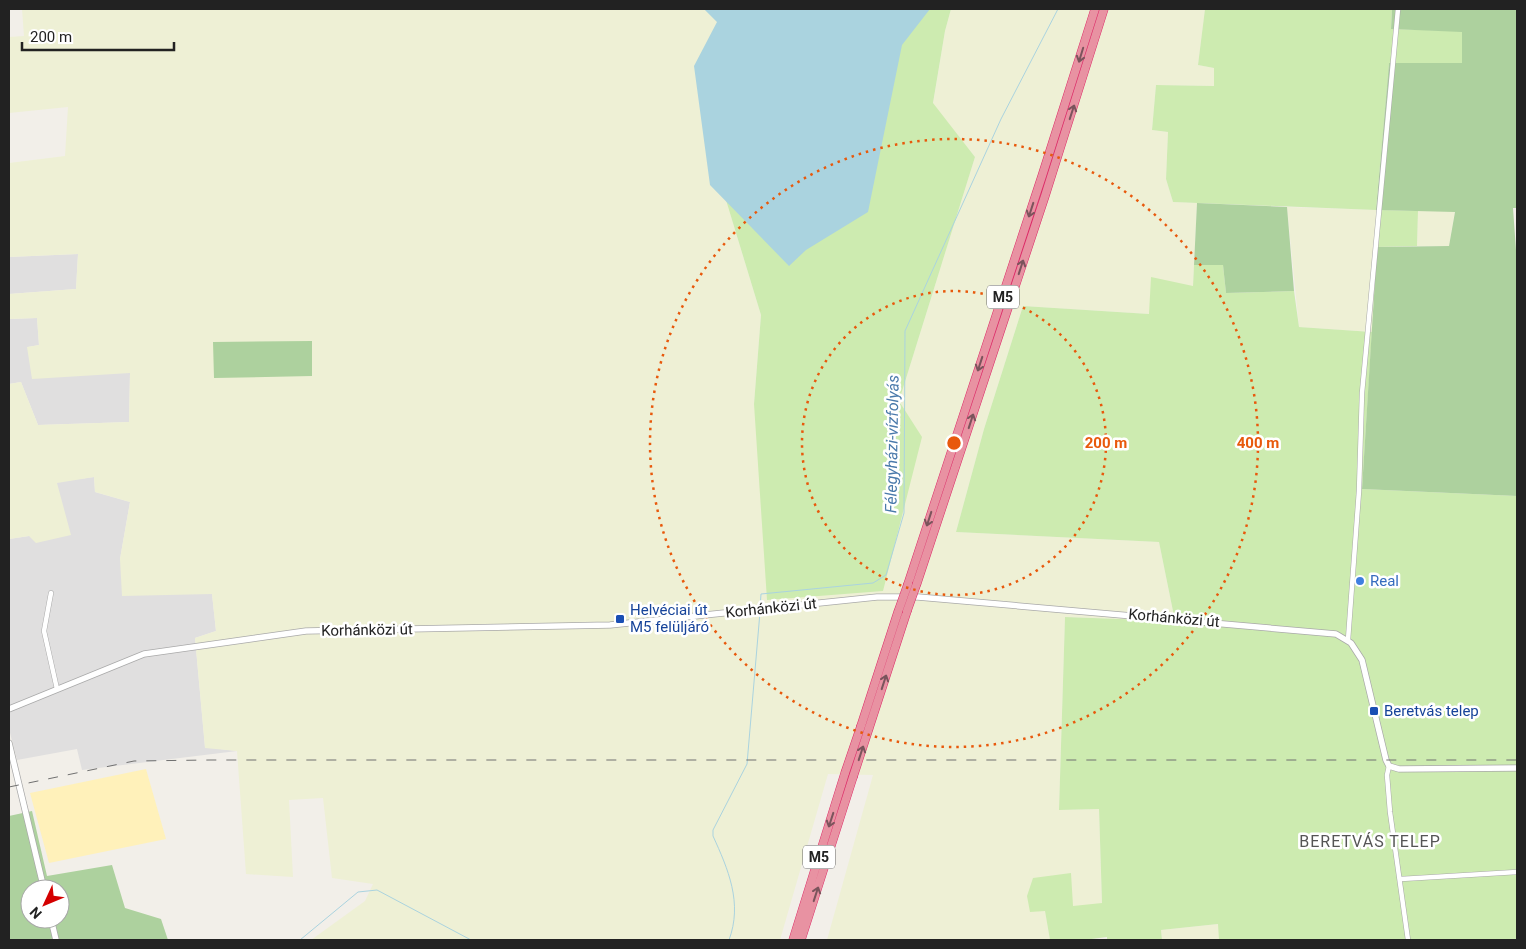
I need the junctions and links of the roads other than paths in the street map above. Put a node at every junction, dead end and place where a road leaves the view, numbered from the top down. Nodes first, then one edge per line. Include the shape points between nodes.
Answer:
1 (1095, 9) edge
2 (1104, 9) edge
3 (1398, 9) edge
4 (51, 592) dead end
5 (1348, 640) junction
6 (57, 689) junction
7 (9, 709) edge
8 (865, 727) junction
9 (9, 744) edge
10 (1389, 766) junction
11 (1517, 768) edge
12 (1517, 872) edge
13 (42, 879) edge
14 (1401, 879) junction
15 (793, 940) edge
16 (801, 940) edge
17 (1408, 940) edge

1 -> 8 highway, M5, bridge via 898,612
8 -> 2 highway, M5, bridge via 917,584
3 - 5 street via 1362,393 1359,492
4 - 6 street via 44,631
5 - 6 street, Korhánközi út via 1321,631 877,596 610,625 297,632 144,654
5 - 10 street via 1362,660
6 - 7 street, Korhánközi út
8 -> 15 highway, M5, bridge via 845,773
16 -> 8 highway, M5, bridge via 853,777
9 - 13 street
10 - 11 street via 1399,769
10 - 14 street via 1388,784
12 - 14 street
14 - 17 street

